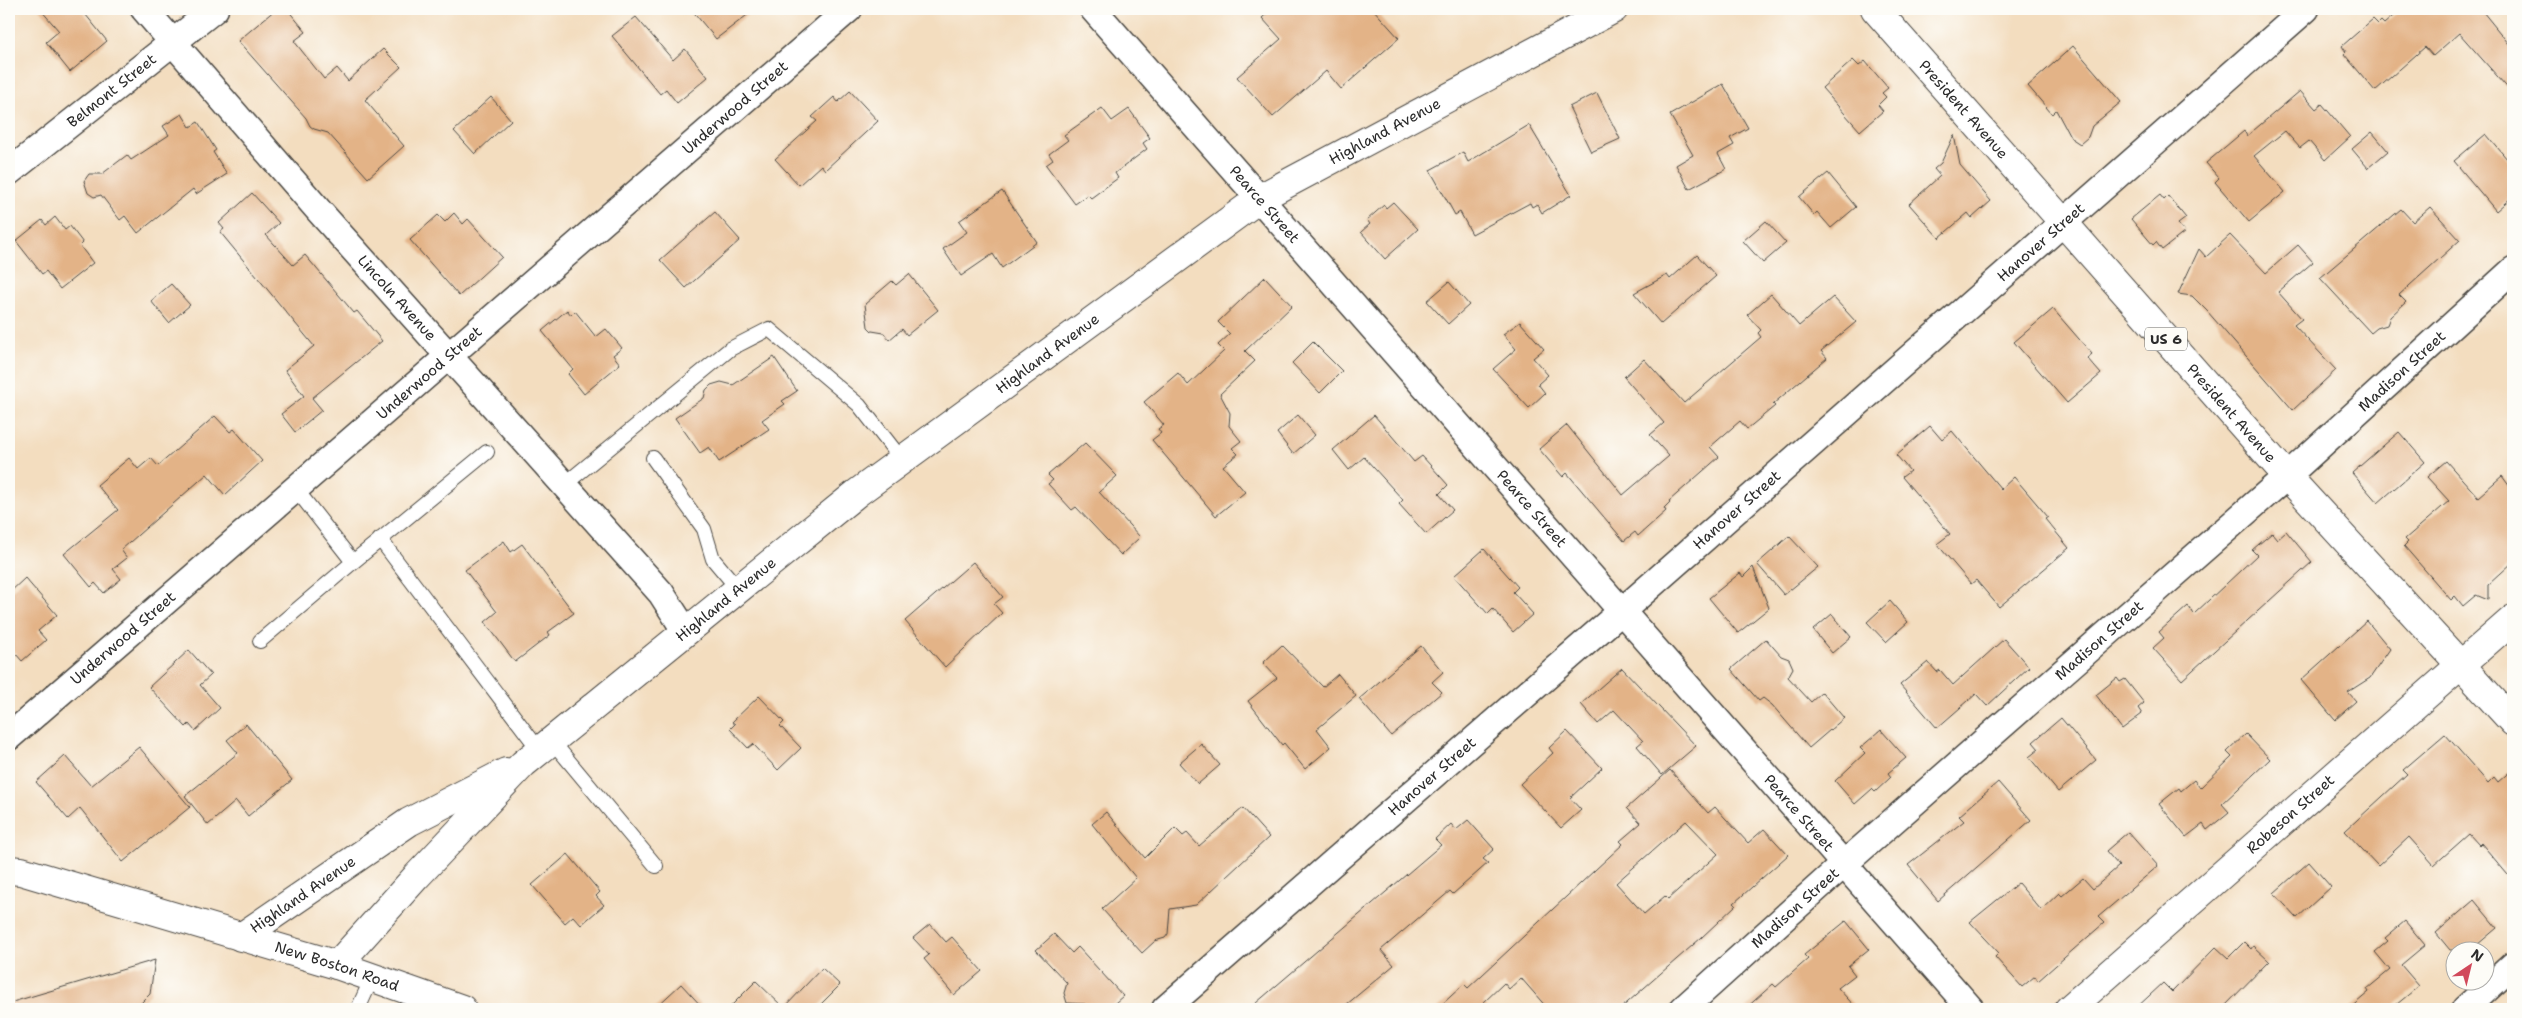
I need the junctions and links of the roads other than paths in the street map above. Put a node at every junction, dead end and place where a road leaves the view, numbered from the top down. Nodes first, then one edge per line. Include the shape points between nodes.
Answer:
1 (144, 9) edge
2 (215, 9) edge
3 (849, 9) edge
4 (1093, 9) edge
5 (1614, 9) edge
6 (1875, 9) edge
7 (2306, 9) edge
8 (173, 42) junction
9 (9, 172) edge
10 (1260, 198) junction
11 (2063, 223) junction
12 (2513, 270) edge
13 (448, 354) junction
14 (487, 452) dead end
15 (653, 458) dead end
16 (902, 460) junction
17 (2287, 476) junction
18 (564, 485) junction
19 (295, 488) junction
20 (380, 539) junction
21 (352, 562) junction
22 (739, 590) junction
23 (1623, 610) junction
24 (2513, 619) edge
25 (686, 632) junction
26 (260, 641) dead end
27 (2462, 664) junction
28 (2513, 722) edge
29 (9, 737) edge
30 (538, 752) junction
31 (1844, 864) junction
32 (656, 866) dead end
33 (9, 870) edge
34 (241, 937) junction
35 (338, 965) junction
36 (2511, 972) edge
37 (372, 978) junction
38 (358, 1009) edge
39 (462, 1009) edge
40 (1165, 1009) edge
41 (1683, 1009) edge
42 (1971, 1009) edge
43 (2069, 1009) edge
44 (2465, 1009) edge

1 - 8 street, Lincoln Avenue
2 - 8 street, Belmont Street
3 - 13 street, Underwood Street
4 - 10 street, Pearce Street
5 - 10 street, Highland Avenue
6 - 11 street, President Avenue / US 6
7 - 11 street, Hanover Street
8 - 9 street, Belmont Street
8 - 13 street, Lincoln Avenue
10 - 16 street, Highland Avenue
10 - 23 street, Pearce Street
11 - 17 street, President Avenue / US 6
11 - 23 street, Hanover Street
12 - 17 street, Madison Street
13 - 18 street, Lincoln Avenue
13 - 19 street, Underwood Street
14 - 20 lane
15 - 22 lane via 704,529 713,559
16 - 18 lane via 859,405 768,329 730,349
16 - 22 street, Highland Avenue
17 - 27 street, President Avenue / US 6
17 - 31 street, Madison Street
18 - 25 street, Lincoln Avenue via 661,593
19 - 21 lane
19 - 29 street, Underwood Street
20 - 21 lane
20 - 30 lane
21 - 26 lane
22 - 25 street, Highland Avenue
23 - 31 street, Pearce Street
23 - 40 street, Hanover Street
24 - 27 street, Robeson Street
25 - 30 street, Highland Avenue
27 - 28 street, President Avenue / US 6
27 - 43 street, Robeson Street
30 - 32 lane
30 - 34 street, Highland Avenue via 409,822
30 - 35 street, Highland Avenue via 416,877
31 - 41 street, Madison Street
31 - 42 street, Pearce Street
33 - 34 street, Highland Avenue
34 - 35 street, New Boston Road
35 - 37 street, New Boston Road
36 - 44 street
37 - 38 lane
37 - 39 street, New Boston Road

